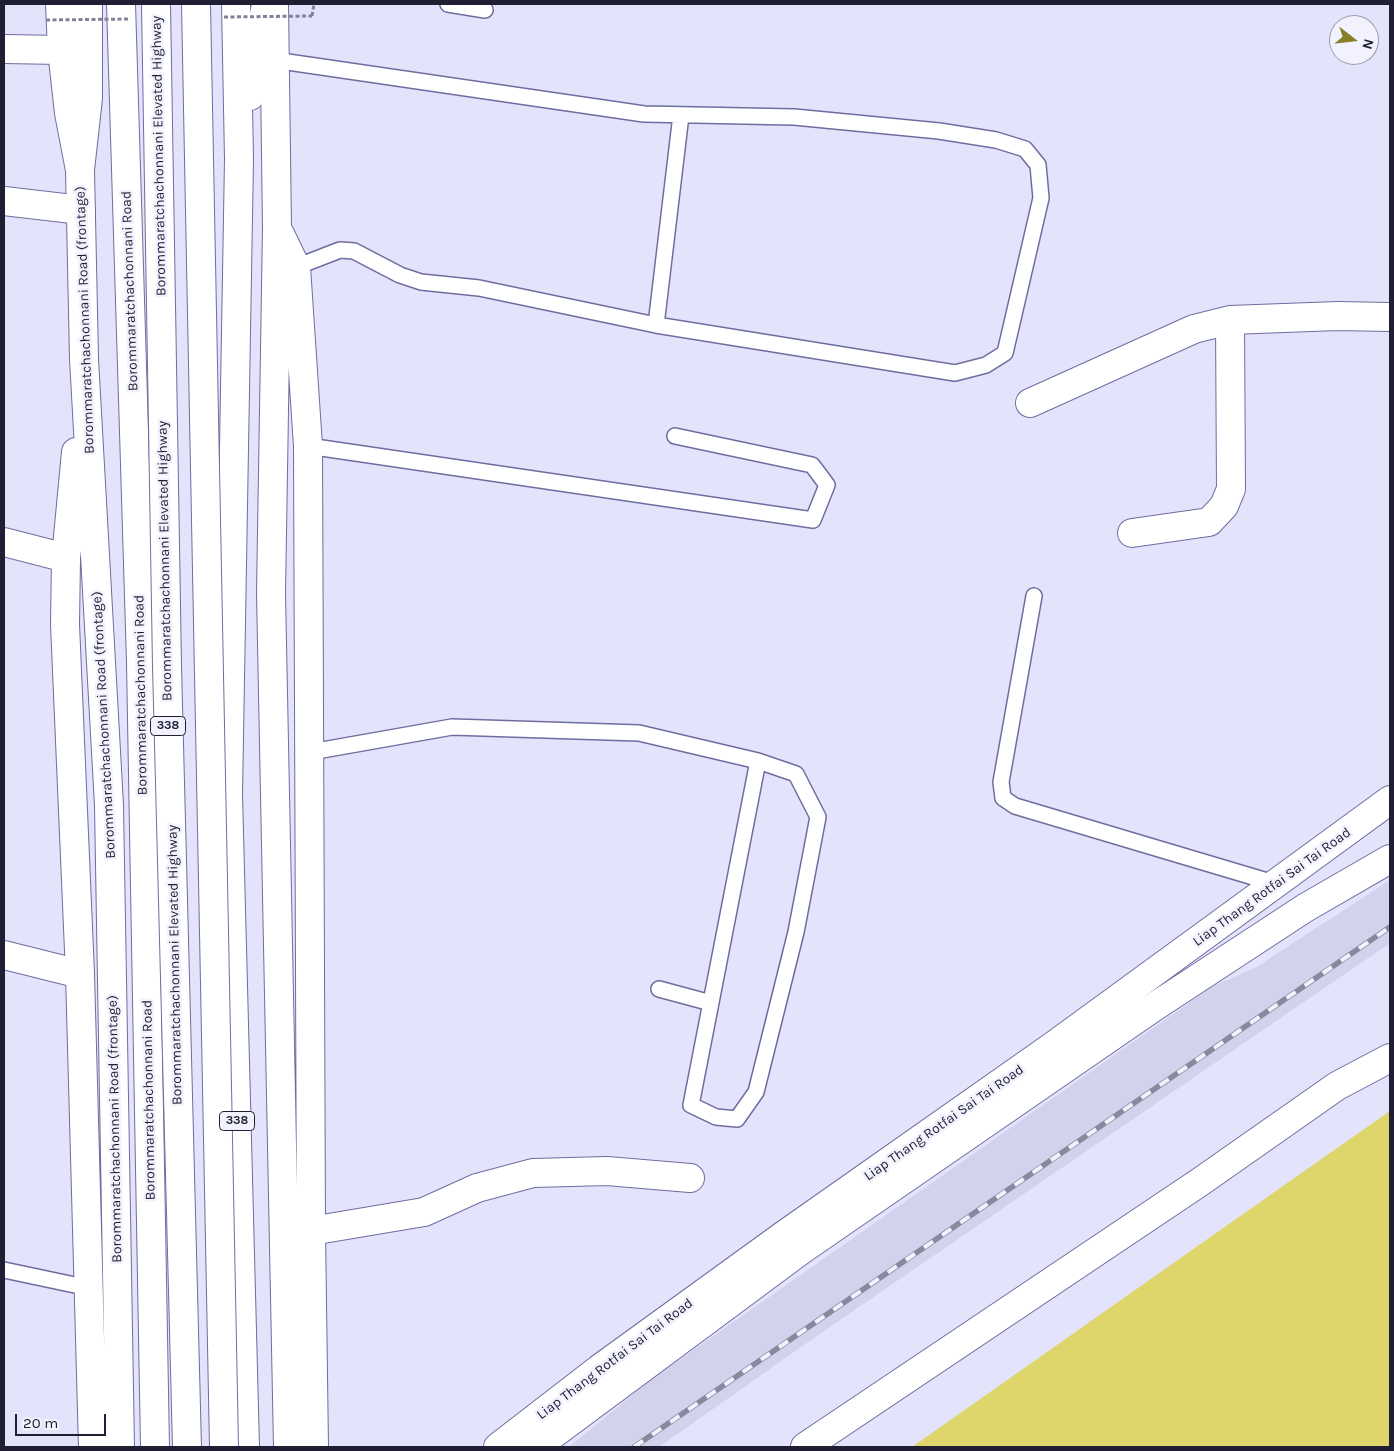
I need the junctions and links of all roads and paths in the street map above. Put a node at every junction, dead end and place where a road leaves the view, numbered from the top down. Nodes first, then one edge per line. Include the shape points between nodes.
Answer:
1 (60, 4) edge
2 (88, 4) edge
3 (121, 4) edge
4 (156, 4) edge
5 (196, 4) edge
6 (236, 4) edge
7 (266, 4) edge
8 (274, 4) edge
9 (314, 4) edge
10 (448, 4) edge
11 (485, 10) dead end
12 (312, 16) dead end
13 (4, 49) edge
14 (62, 50) junction
15 (274, 60) junction
16 (680, 115) junction
17 (238, 159) junction
18 (80, 170) junction
19 (4, 201) edge
20 (81, 210) junction
21 (277, 228) junction
22 (296, 267) junction
23 (1390, 317) edge
24 (1230, 320) junction
25 (656, 325) junction
26 (84, 359) junction
27 (1030, 403) dead end
28 (675, 436) dead end
29 (308, 446) junction
30 (1132, 533) dead end
31 (4, 542) edge
32 (66, 558) junction
33 (1034, 596) dead end
34 (311, 752) junction
35 (758, 761) junction
36 (1390, 800) edge
37 (1390, 859) edge
38 (1277, 884) junction
39 (4, 955) edge
40 (80, 974) junction
41 (659, 989) dead end
42 (711, 1003) junction
43 (1390, 1058) edge
44 (690, 1178) dead end
45 (311, 1231) junction
46 (4, 1270) edge
47 (89, 1288) junction
48 (93, 1447) edge
49 (120, 1447) edge
50 (155, 1447) edge
51 (187, 1447) edge
52 (224, 1447) edge
53 (245, 1447) edge
54 (288, 1447) edge
55 (314, 1447) edge
56 (498, 1447) edge
57 (536, 1447) edge
58 (805, 1447) edge

1 - 14 main road, Borommaratchachonnani Road (frontage)
2 - 18 main road via 88,98
3 - 50 main road, Borommaratchachonnani Road / 338 via 141,662
4 - 51 main road, Borommaratchachonnani Elevated Highway / 338, bridge via 167,656
5 - 52 main road, 338, bridge
6 - 17 main road, 338
7 - 17 main road
8 - 15 main road
9 - 12 path
10 - 11 lane
13 - 14 main road
14 - 18 main road, Borommaratchachonnani Road (frontage)
15 - 16 lane via 644,114
15 - 21 main road
16 - 25 lane
16 - 25 lane via 794,117 996,140 1025,149 1038,165 1041,198 1005,352 986,365 955,373
17 - 53 main road, 338 via 228,794
18 - 20 main road, Borommaratchachonnani Road (frontage)
19 - 20 main road
20 - 26 main road, Borommaratchachonnani Road (frontage)
21 - 22 main road
21 - 54 main road via 271,593
22 - 25 lane via 340,250 354,251 421,282 479,288
22 - 29 main road
23 - 24 main road
24 - 27 main road via 1194,329
24 - 30 main road via 1231,489 1224,506 1209,522
26 - 32 main road
26 - 49 main road, Borommaratchachonnani Road (frontage) via 109,805
28 - 29 lane via 812,465 827,485 813,520
29 - 34 main road
31 - 32 main road
32 - 40 main road via 65,624
33 - 38 lane via 1001,782 1004,798 1015,806
34 - 35 lane via 452,727 639,733
34 - 45 main road
35 - 42 lane
35 - 42 lane via 796,774 818,817 796,932 756,1092 737,1119 716,1116 692,1106
36 - 38 main road, Liap Thang Rotfai Sai Tai Road
37 - 57 main road, Liap Thang Rotfai Sai Tai Road via 1305,908 1165,1000 849,1218
38 - 56 main road, Liap Thang Rotfai Sai Tai Road via 599,1369
39 - 40 main road
40 - 47 main road
41 - 42 lane
43 - 58 main road via 1336,1086 1192,1188
44 - 45 main road via 607,1172 533,1174 477,1188 424,1212
45 - 55 main road
46 - 47 lane
47 - 48 main road

